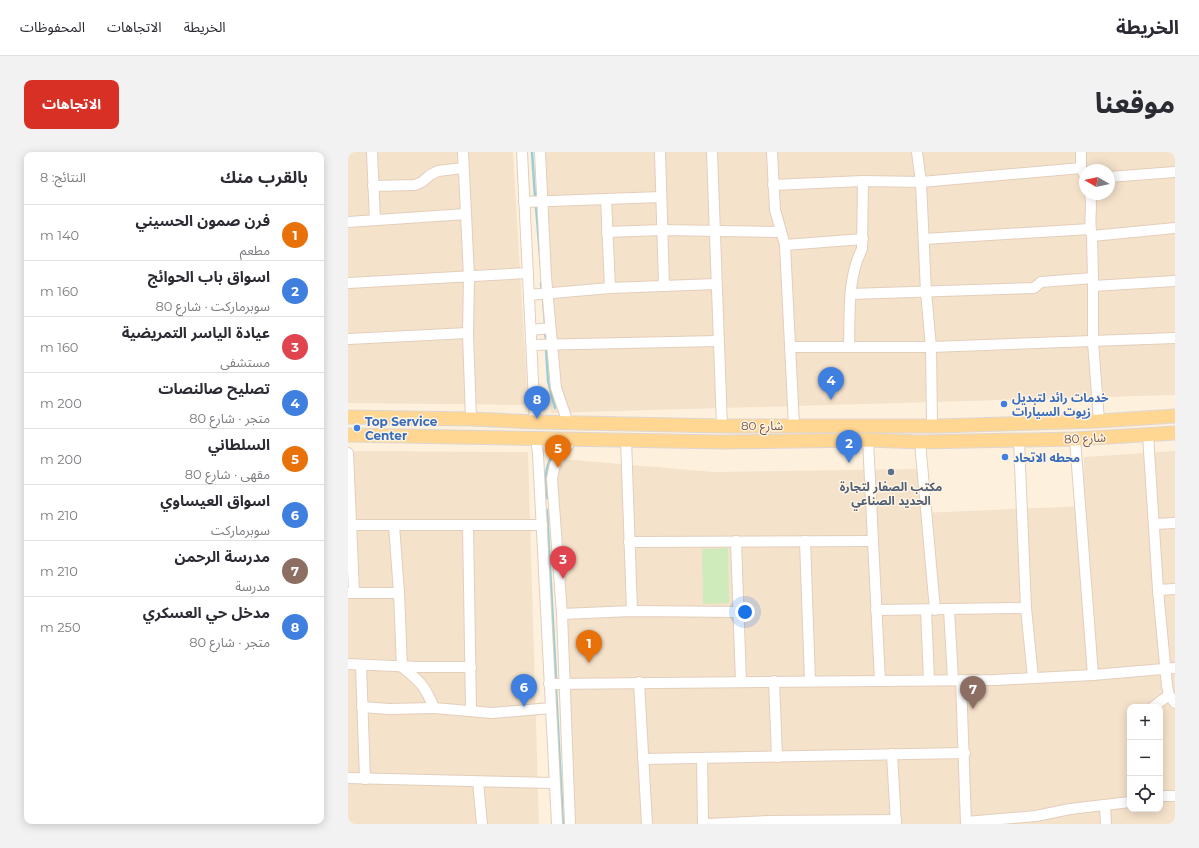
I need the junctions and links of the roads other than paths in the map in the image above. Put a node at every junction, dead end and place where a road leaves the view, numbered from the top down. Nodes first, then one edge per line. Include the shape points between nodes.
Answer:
1 (372, 152) edge
2 (463, 152) edge
3 (522, 152) edge
4 (540, 152) edge
5 (660, 152) edge
6 (712, 152) edge
7 (772, 152) edge
8 (917, 152) edge
9 (1081, 152) edge
10 (1082, 164) edge
11 (463, 168) junction
12 (1079, 172) edge
13 (1175, 172) edge
14 (1115, 176) edge
15 (863, 181) junction
16 (921, 182) junction
17 (773, 185) junction
18 (373, 186) junction
19 (661, 197) junction
20 (606, 199) junction
21 (1091, 200) edge
22 (542, 201) junction
23 (524, 202) junction
24 (466, 214) junction
25 (376, 220) junction
26 (348, 222) edge
27 (1175, 228) edge
28 (662, 230) junction
29 (607, 232) junction
30 (715, 232) junction
31 (781, 232) junction
32 (1091, 233) junction
33 (863, 239) junction
34 (924, 239) junction
35 (784, 245) junction
36 (469, 276) junction
37 (528, 276) junction
38 (546, 277) junction
39 (1175, 281) edge
40 (1093, 282) junction
41 (348, 283) edge
42 (716, 284) junction
43 (664, 286) junction
44 (610, 288) junction
45 (926, 292) junction
46 (548, 294) junction
47 (851, 294) junction
48 (529, 295) junction
49 (550, 328) junction
50 (531, 330) junction
51 (468, 333) junction
52 (1175, 338) edge
53 (348, 339) edge
54 (718, 341) junction
55 (1093, 342) junction
56 (552, 344) junction
57 (532, 345) junction
58 (791, 347) junction
59 (849, 347) junction
60 (931, 347) junction
61 (348, 416) edge
62 (1170, 417) edge
63 (471, 418) junction
64 (1125, 420) junction
65 (1099, 421) junction
66 (536, 422) junction
67 (568, 423) junction
68 (794, 425) junction
69 (932, 425) junction
70 (722, 426) junction
71 (1171, 433) edge
72 (348, 435) edge
73 (1148, 435) junction
74 (1128, 436) junction
75 (536, 438) junction
76 (573, 438) junction
77 (626, 439) junction
78 (868, 440) junction
79 (1075, 440) junction
80 (1019, 441) junction
81 (920, 442) junction
82 (348, 453) edge
83 (554, 503) junction
84 (541, 504) junction
85 (1175, 523) edge
86 (1154, 524) junction
87 (351, 525) junction
88 (394, 525) junction
89 (468, 525) junction
90 (542, 525) junction
91 (736, 541) junction
92 (805, 541) junction
93 (873, 541) junction
94 (629, 542) junction
95 (1175, 589) edge
96 (1158, 590) junction
97 (351, 593) edge
98 (399, 594) junction
99 (1026, 608) junction
100 (949, 609) junction
101 (876, 610) junction
102 (931, 610) junction
103 (632, 611) junction
104 (738, 612) junction
105 (562, 614) junction
106 (348, 664) edge
107 (360, 665) junction
108 (402, 667) junction
109 (471, 667) junction
110 (1170, 668) edge
111 (1093, 675) junction
112 (1033, 678) junction
113 (929, 680) junction
114 (957, 680) junction
115 (774, 681) junction
116 (810, 681) junction
117 (880, 681) junction
118 (639, 682) junction
119 (741, 682) junction
120 (549, 684) junction
121 (564, 684) junction
122 (1172, 699) edge
123 (1160, 704) edge
124 (362, 707) junction
125 (434, 708) junction
126 (550, 708) junction
127 (471, 710) junction
128 (965, 753) junction
129 (892, 754) junction
130 (777, 757) junction
131 (702, 758) junction
132 (643, 759) junction
133 (348, 778) edge
134 (365, 779) junction
135 (478, 782) junction
136 (554, 783) junction
137 (1163, 796) edge
138 (1175, 796) edge
139 (1127, 802) edge
140 (1105, 806) junction
141 (1036, 820) edge
142 (839, 822) edge
143 (896, 822) edge
144 (768, 823) edge
145 (966, 823) edge
146 (482, 824) edge
147 (557, 824) edge
148 (570, 824) edge
149 (647, 824) edge
150 (703, 824) edge
151 (707, 824) edge
152 (1106, 824) edge

1 - 18 street
2 - 11 street
3 - 23 street
4 - 22 street
5 - 19 street
6 - 30 street
7 - 17 street
8 - 16 street
9 - 10 street
11 - 18 street via 438,171 415,185
11 - 24 street
12 - 16 street
13 - 14 street
15 - 16 street
15 - 17 street
15 - 33 street
16 - 34 street
17 - 31 street via 775,210
18 - 25 street
19 - 20 street
19 - 28 street
20 - 22 street
20 - 29 street
21 - 32 street
22 - 23 street
22 - 38 street
23 - 37 street
24 - 25 street
24 - 36 street
25 - 26 street
27 - 32 street
28 - 29 street
28 - 30 street
28 - 43 street
29 - 44 street
30 - 31 street
30 - 42 street
31 - 35 street
32 - 34 street
32 - 40 street
33 - 35 street
33 - 47 street via 852,279
34 - 45 street
35 - 58 street
36 - 37 street
36 - 41 street
36 - 51 street
37 - 38 street
37 - 48 street
38 - 46 street
39 - 40 street
40 - 45 street via 1041,282 1034,288
40 - 55 street
42 - 43 street
42 - 54 street
43 - 44 street
44 - 46 street
45 - 47 street
45 - 60 street
46 - 48 street
46 - 49 street
47 - 59 street
48 - 50 street
49 - 50 street
49 - 56 street
50 - 57 street
51 - 53 street
51 - 63 street
52 - 55 street
54 - 56 street
54 - 70 street
55 - 60 street
55 - 65 street
56 - 57 street
56 - 67 street via 556,388
57 - 66 street
58 - 59 street
58 - 68 street
59 - 60 street
60 - 69 street
61 - 63 main road, شارع 80
62 - 64 main road, شارع 80
62 - 71 main road via 1160,422 1160,426 1164,432
63 - 66 main road, شارع 80
64 - 65 main road, شارع 80
64 - 74 main road via 1132,424 1133,429
65 - 69 main road, شارع 80
66 - 67 main road, شارع 80
67 - 70 main road, شارع 80
68 - 69 main road, شارع 80
68 - 70 main road, شارع 80
71 - 73 main road, شارع 80
72 - 75 main road, شارع 80
73 - 74 main road, شارع 80
73 - 86 street
74 - 79 main road, شارع 80
75 - 76 main road, شارع 80
75 - 84 street
76 - 77 main road, شارع 80
76 - 83 street via 555,464 552,479
77 - 78 main road, شارع 80 via 722,442
77 - 94 street
78 - 81 main road, شارع 80
78 - 93 street
79 - 80 main road, شارع 80
79 - 111 street
80 - 81 main road, شارع 80
80 - 99 street
81 - 102 street
82 - 87 street
83 - 84 street
83 - 105 street
84 - 90 street
85 - 86 street
86 - 96 street
87 - 88 street
87 - 97 street
88 - 89 street
88 - 98 street
89 - 90 street
89 - 109 street
90 - 120 street
91 - 92 street
91 - 94 street
91 - 104 street
92 - 93 street
92 - 116 street
93 - 101 street
94 - 103 street
95 - 96 street
96 - 110 street
97 - 98 street
98 - 108 street
99 - 100 street
99 - 112 street
100 - 102 street
100 - 114 street
101 - 102 street
101 - 117 street
102 - 113 street
103 - 104 street
103 - 105 street
104 - 119 street
105 - 121 street
106 - 107 street
107 - 108 street
107 - 124 street
108 - 109 street
108 - 125 street via 419,680
109 - 127 street
110 - 111 street
110 - 122 street
111 - 112 street
112 - 114 street
113 - 114 street
113 - 117 street
114 - 128 street
115 - 116 street
115 - 119 street
115 - 130 street
116 - 117 street
118 - 119 street
118 - 121 street
118 - 132 street
120 - 121 street
120 - 126 street
121 - 148 street
122 - 123 street
124 - 125 street
124 - 134 street
125 - 127 street
126 - 127 street via 492,712
126 - 136 street
128 - 129 street
128 - 145 street
129 - 130 street
129 - 143 street
130 - 131 street
131 - 132 street
131 - 150 street
132 - 149 street
133 - 134 street
134 - 135 street
135 - 136 street
135 - 146 street
136 - 147 street
137 - 138 street
139 - 140 street
140 - 141 street via 1070,809
140 - 152 street
141 - 145 street
142 - 143 street
142 - 144 street
144 - 151 street

